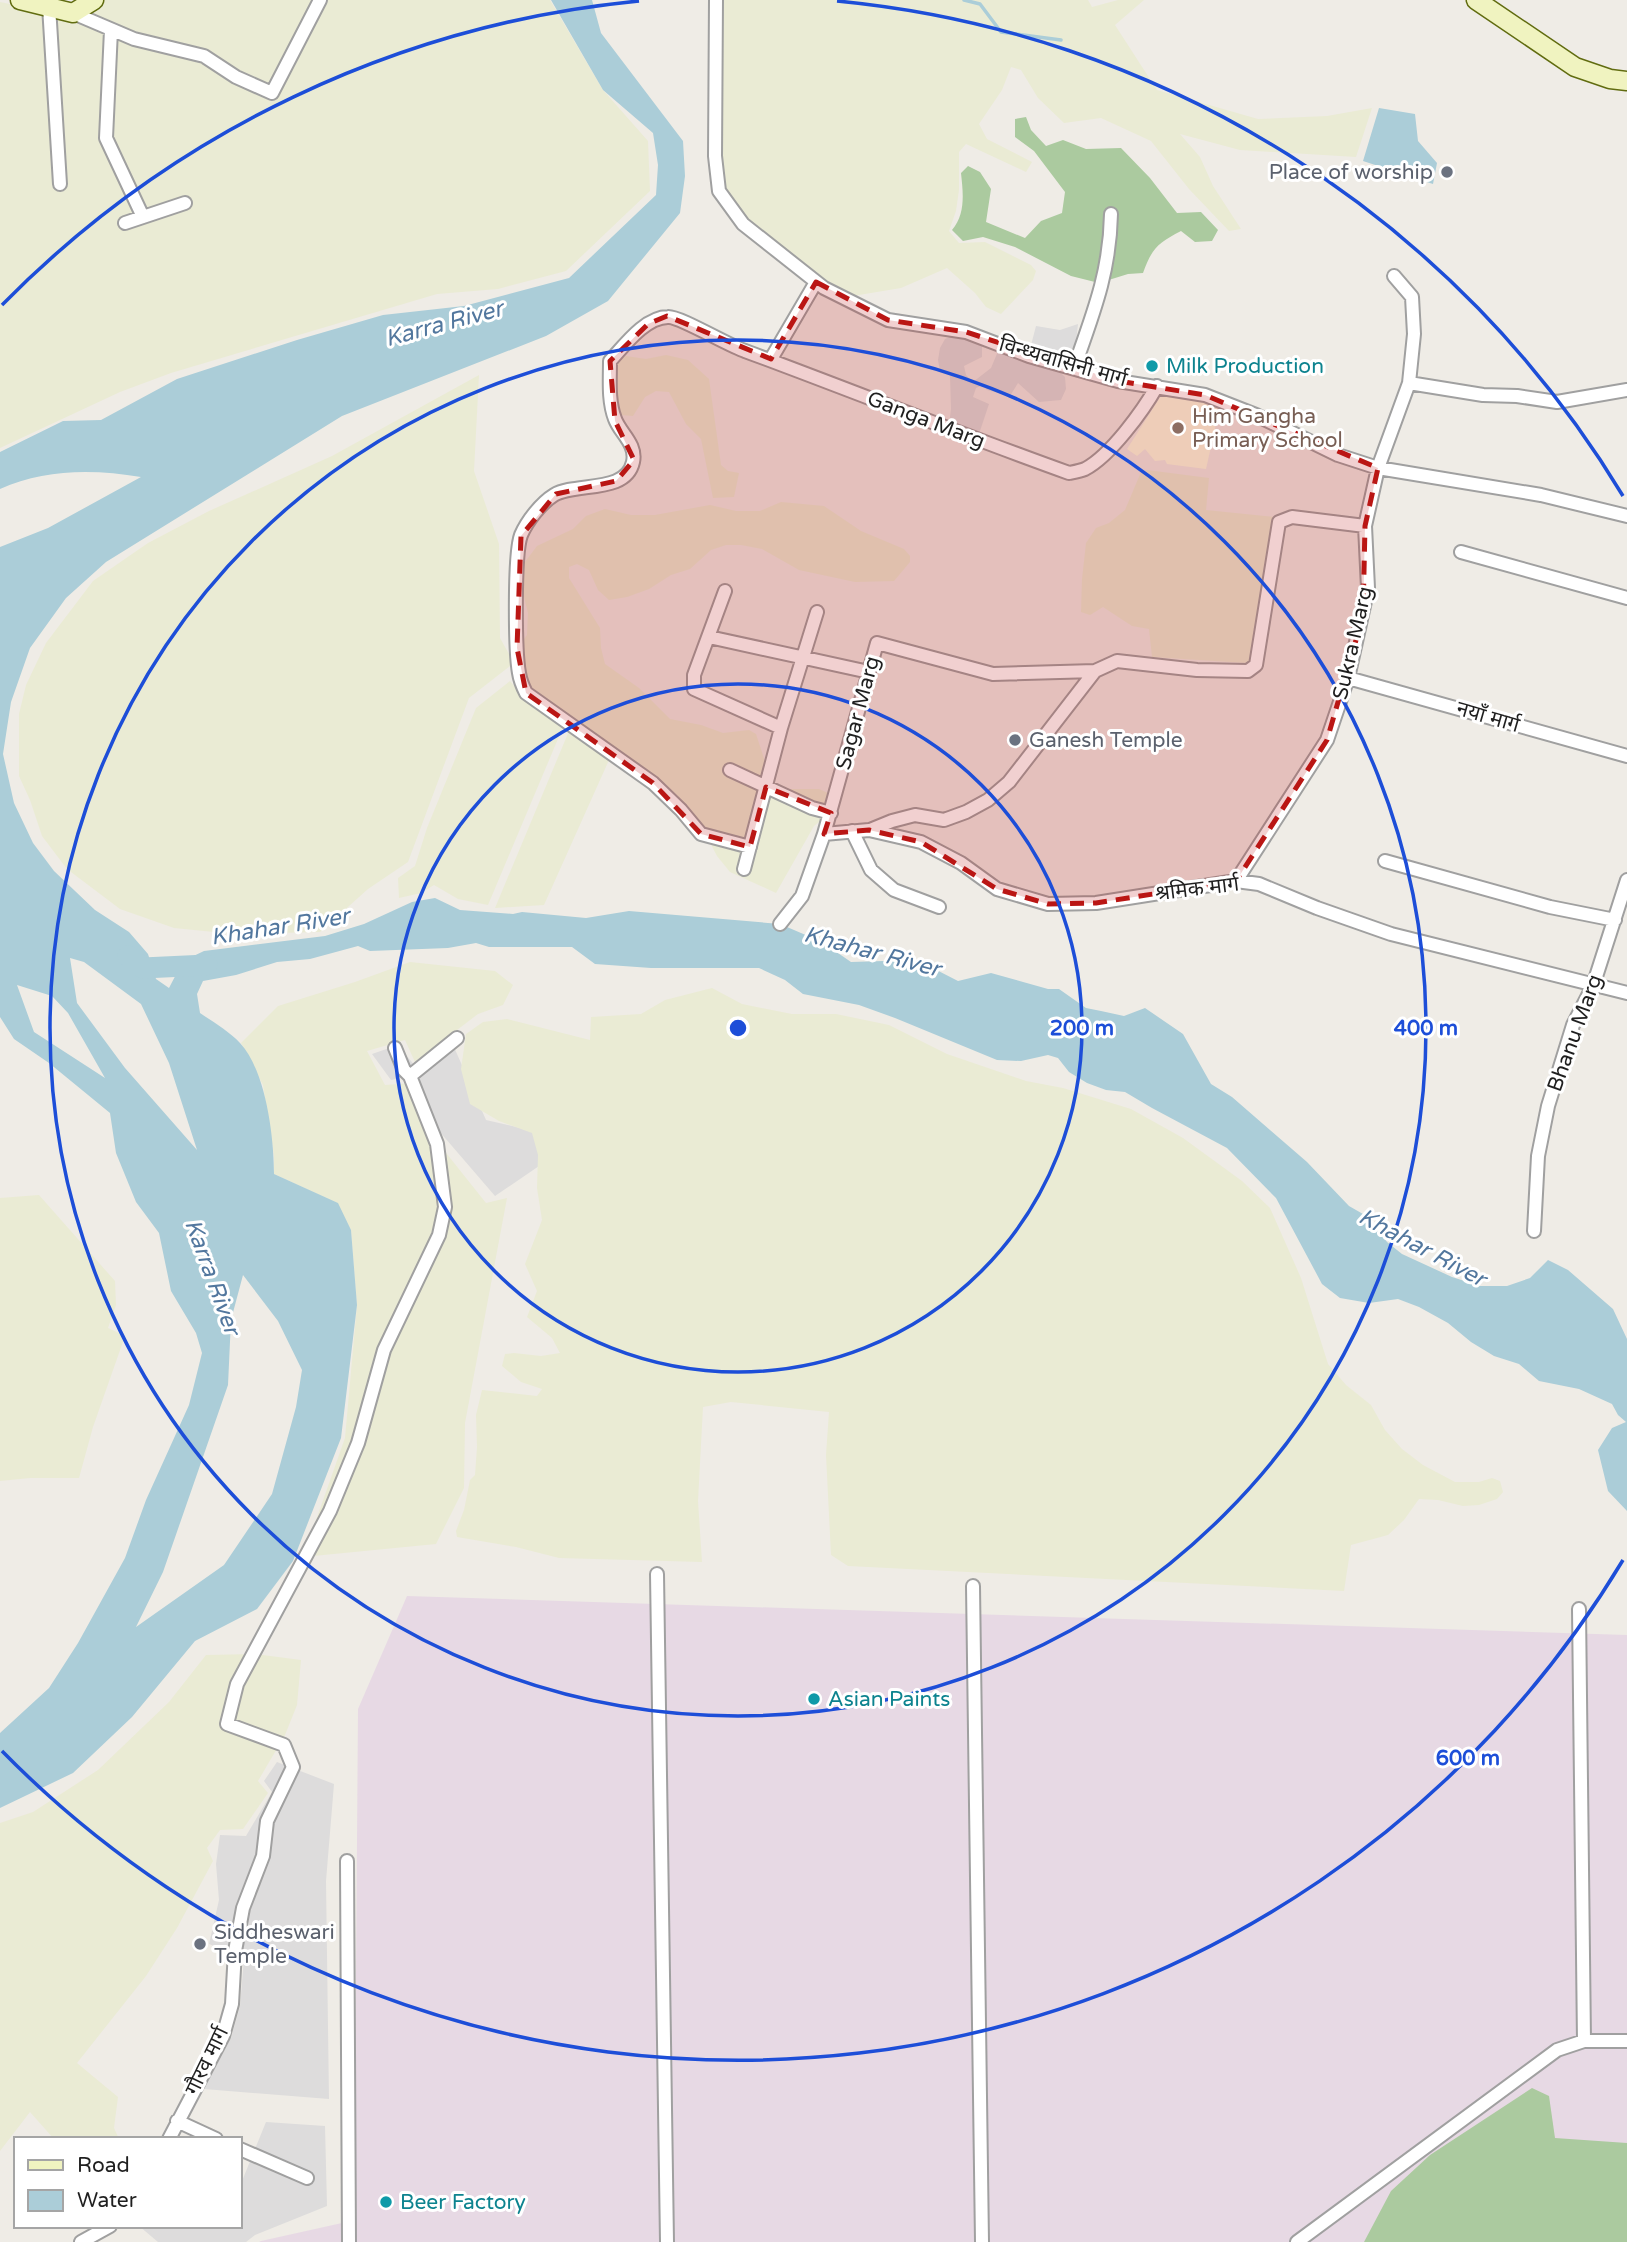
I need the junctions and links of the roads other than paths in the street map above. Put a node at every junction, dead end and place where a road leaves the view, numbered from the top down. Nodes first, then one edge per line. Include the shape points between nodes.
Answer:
1 (20, 0) edge
2 (94, 0) edge
3 (320, 0) edge
4 (716, 0) edge
5 (1476, 0) edge
6 (49, 6) junction
7 (73, 13) junction
8 (111, 30) junction
9 (1627, 81) edge
10 (60, 184) dead end
11 (185, 203) dead end
12 (1111, 214) dead end
13 (143, 217) junction
14 (125, 223) dead end
15 (1394, 276) dead end
16 (816, 282) junction
17 (771, 359) junction
18 (1074, 368) junction
19 (1409, 383) junction
20 (1157, 386) junction
21 (1627, 390) edge
22 (1378, 468) junction
23 (1627, 516) edge
24 (1365, 526) junction
25 (1461, 552) dead end
26 (725, 591) dead end
27 (1627, 598) edge
28 (817, 612) dead end
29 (709, 637) junction
30 (803, 656) junction
31 (869, 671) junction
32 (1095, 671) junction
33 (1348, 678) junction
34 (781, 728) junction
35 (1627, 755) edge
36 (730, 770) dead end
37 (766, 788) junction
38 (831, 813) junction
39 (869, 830) junction
40 (852, 831) junction
41 (824, 834) junction
42 (750, 847) junction
43 (1385, 861) dead end
44 (744, 869) dead end
45 (1627, 880) edge
46 (1236, 881) junction
47 (939, 907) dead end
48 (1615, 920) junction
49 (780, 924) dead end
50 (1593, 986) junction
51 (1627, 993) edge
52 (457, 1038) dead end
53 (395, 1048) dead end
54 (410, 1076) junction
55 (1534, 1231) dead end
56 (657, 1574) dead end
57 (973, 1586) dead end
58 (1579, 1609) dead end
59 (347, 1861) dead end
60 (1627, 2040) edge
61 (1584, 2041) junction
62 (177, 2121) junction
63 (170, 2137) edge
64 (212, 2137) edge
65 (242, 2150) edge
66 (307, 2178) dead end
67 (106, 2228) edge
68 (81, 2242) edge
69 (349, 2242) edge
70 (667, 2242) edge
71 (982, 2242) edge
72 (1297, 2242) edge

1 - 6 main road
2 - 7 main road
3 - 8 street via 272,93 204,56
4 - 16 street, विन्ध्यवासिनी मार्ग via 719,191 743,223
5 - 9 main road via 1575,68
6 - 7 main road
6 - 10 street
7 - 8 street
8 - 13 street via 106,138
11 - 13 street
12 - 18 street via 1110,248 1098,300
13 - 14 street
15 - 19 street, Sukra Marg via 1412,297
16 - 17 street
16 - 18 street, विन्ध्यवासिनी मार्ग via 888,320 966,332
17 - 20 street, Ganga Marg via 1069,473 1100,457 1144,409
17 - 42 street, Ganga Marg via 703,333 680,319 667,316 648,324 610,361 615,421 634,460 629,472 616,481 556,494 538,509 521,536 518,552 519,676 526,693 653,783 701,834
18 - 20 street, विन्ध्यवासिनी मार्ग
19 - 21 street via 1557,401
19 - 22 street, Sukra Marg
20 - 22 street, विन्ध्यवासिनी मार्ग via 1205,395 1338,455
22 - 23 street, विन्ध्यवासिनी मार्ग via 1541,495
22 - 24 street, Sukra Marg
24 - 32 street via 1292,517 1279,522 1256,665 1248,671 1117,662
24 - 33 street, Sukra Marg via 1368,588
25 - 27 street
26 - 29 street
28 - 30 street
29 - 30 street
29 - 34 street via 694,675 694,689
30 - 31 street
30 - 34 street
31 - 32 street, Sagar Marg via 877,643 992,674
31 - 38 street, Sagar Marg
32 - 39 street via 1009,782 988,800 944,820 915,815
33 - 35 street, नयाँ मार्ग
33 - 46 street, Sukra Marg via 1327,740
34 - 37 street
36 - 37 street
37 - 38 street
37 - 42 street
38 - 41 street, Sagar Marg
39 - 40 street, श्रमिक मार्ग
39 - 46 street, श्रमिक मार्ग via 920,842 997,889 1048,904 1096,903
40 - 41 street, श्रमिक मार्ग
40 - 47 street via 871,870 894,890
41 - 49 street, Sagar Marg via 802,896
42 - 44 street
43 - 48 street via 1550,907
45 - 48 street, Bhanu Marg
46 - 50 street, श्रमिक मार्ग via 1259,884 1391,934
48 - 50 street, Bhanu Marg
50 - 51 street, श्रमिक मार्ग
50 - 55 street, Bhanu Marg via 1573,1025 1548,1106 1538,1156
52 - 54 street
53 - 54 street
54 - 62 street, गौरव मार्ग via 437,1144 445,1207 439,1235 384,1350 358,1443 330,1511 237,1684 227,1724 284,1745 293,1767 268,1821 263,1857 243,1908 234,1951 232,2004 223,2036
56 - 70 street
57 - 71 street
58 - 61 street
59 - 69 street
60 - 61 street
61 - 72 street via 1557,2050
62 - 63 street, गौरव मार्ग
62 - 64 street
65 - 66 street
67 - 68 street

